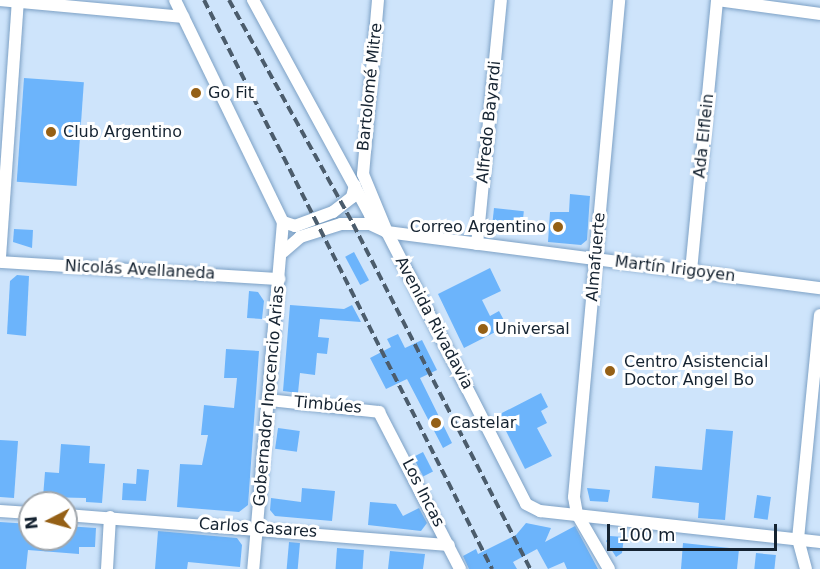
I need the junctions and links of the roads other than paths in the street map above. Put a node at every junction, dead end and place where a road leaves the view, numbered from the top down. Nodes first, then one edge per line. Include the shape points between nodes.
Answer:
1 (0, 0) edge
2 (175, 0) edge
3 (253, 0) edge
4 (378, 0) edge
5 (501, 0) edge
6 (619, 0) edge
7 (718, 0) edge
8 (18, 1) edge
9 (820, 14) edge
10 (183, 17) junction
11 (363, 174) joint
12 (355, 185) junction
13 (283, 222) junction
14 (387, 232) junction
15 (477, 244) junction
16 (282, 253) junction
17 (0, 257) edge
18 (597, 259) junction
19 (0, 262) edge
20 (691, 271) junction
21 (279, 279) junction
22 (820, 288) edge
23 (820, 315) edge
24 (269, 400) junction
25 (384, 418) joint
26 (0, 511) edge
27 (18, 512) edge
28 (577, 514) junction
29 (78, 516) edge
30 (110, 517) junction
31 (257, 526) junction
32 (798, 539) junction
33 (820, 542) edge
34 (449, 545) junction
35 (107, 569) edge
36 (253, 569) edge
37 (460, 569) edge
38 (609, 569) edge
39 (806, 569) edge

1 - 8 street
2 - 10 street
3 - 12 street, Avenida Rivadavia
4 - 11 street, Bartolomé Mitre
5 - 15 street, Alfredo Bayardi
6 - 18 street, Almafuerte
7 - 9 street
7 - 20 street, Ada Elflein
8 - 10 street
8 - 17 street
10 - 13 street
11 - 14 street, Avenida Rivadavia
12 - 13 street via 352,197 333,212 295,226
12 - 14 street, Avenida Rivadavia via 370,215
13 - 16 street, Gobernador Inocencio Arias
14 - 15 street, Martín Irigoyen
14 - 16 street, Martín Irigoyen via 370,224 341,224 300,237
14 - 28 street, Avenida Rivadavia via 531,509
15 - 18 street, Martín Irigoyen
16 - 21 street, Gobernador Inocencio Arias
18 - 20 street, Martín Irigoyen
18 - 28 street, Almafuerte via 574,497
19 - 21 street, Nicolás Avellaneda
20 - 22 street, Martín Irigoyen
21 - 24 street, Gobernador Inocencio Arias
23 - 32 street
24 - 25 street, Timbúes via 373,409
24 - 31 street, Gobernador Inocencio Arias
25 - 34 street, Los Incas
26 - 27 street
28 - 32 street
28 - 38 street
29 - 30 street, Carlos Casares
30 - 31 street, Carlos Casares
30 - 35 street
31 - 34 street, Carlos Casares
31 - 36 street, Gobernador Inocencio Arias
32 - 33 street
32 - 39 street
34 - 37 street, Los Incas

